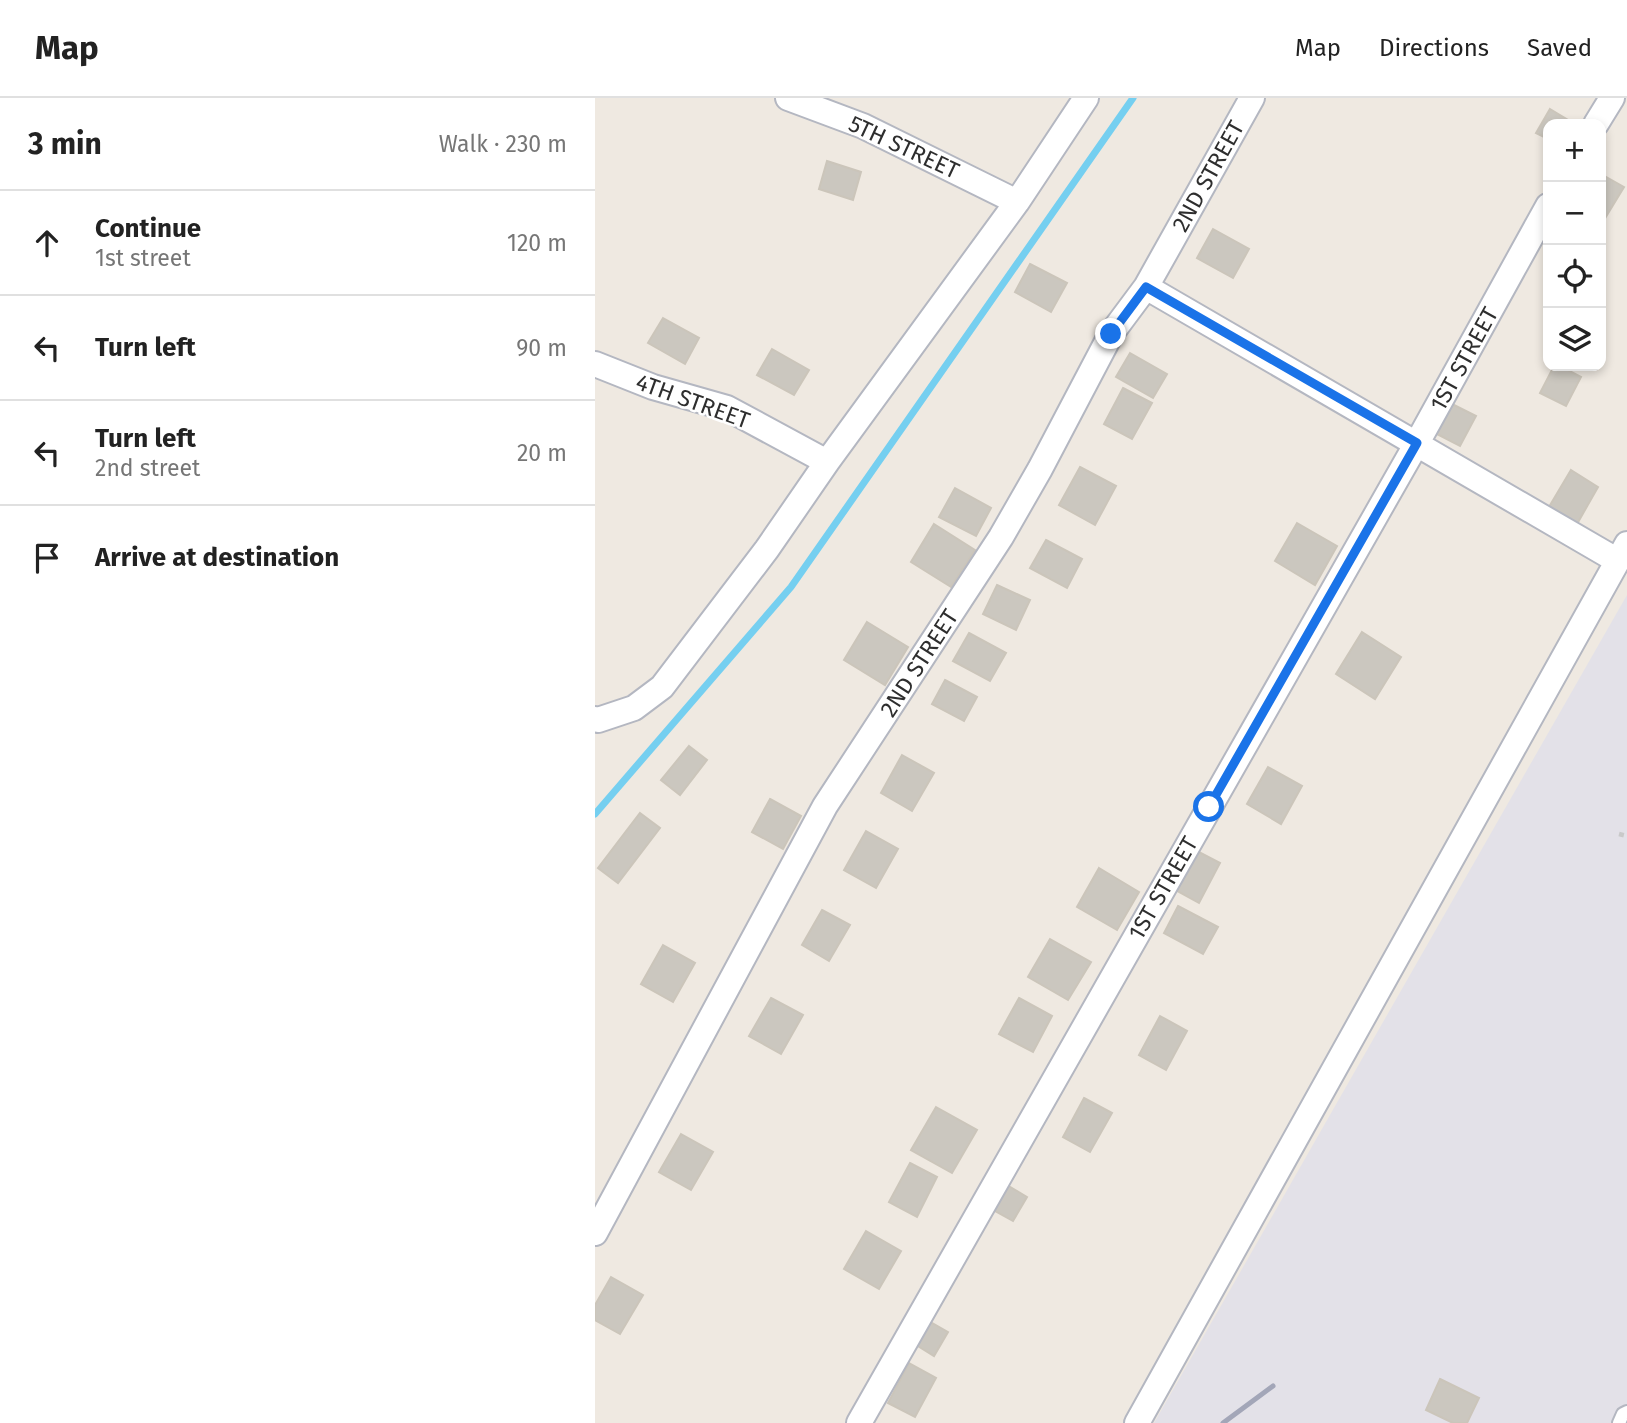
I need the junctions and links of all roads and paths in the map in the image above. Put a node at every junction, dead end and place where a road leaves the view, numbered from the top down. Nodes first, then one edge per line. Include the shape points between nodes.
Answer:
1 (788, 98) edge
2 (1086, 98) edge
3 (1252, 98) edge
4 (1612, 98) edge
5 (1600, 119) edge
6 (1017, 202) junction
7 (1543, 215) edge
8 (1146, 287) junction
9 (595, 364) edge
10 (1417, 443) junction
11 (827, 462) junction
12 (1622, 552) edge
13 (595, 719) edge
14 (1619, 834) dead end
15 (1627, 836) edge
16 (595, 1233) edge
17 (1627, 1412) edge
18 (859, 1423) edge
19 (1137, 1423) edge
20 (1619, 1423) edge

1 - 6 street, 5TH STREET via 863,126
2 - 6 street
3 - 8 street, 2ND STREET
4 - 5 street
6 - 11 street
7 - 10 street, 1ST STREET
8 - 10 street
8 - 16 street, 2ND STREET via 1111,334 1000,537 825,806
9 - 11 street, 4TH STREET via 727,408
10 - 12 street
10 - 18 street, 1ST STREET
11 - 13 street via 767,550 662,687 634,708
12 - 19 street
14 - 15 path
17 - 20 lane

